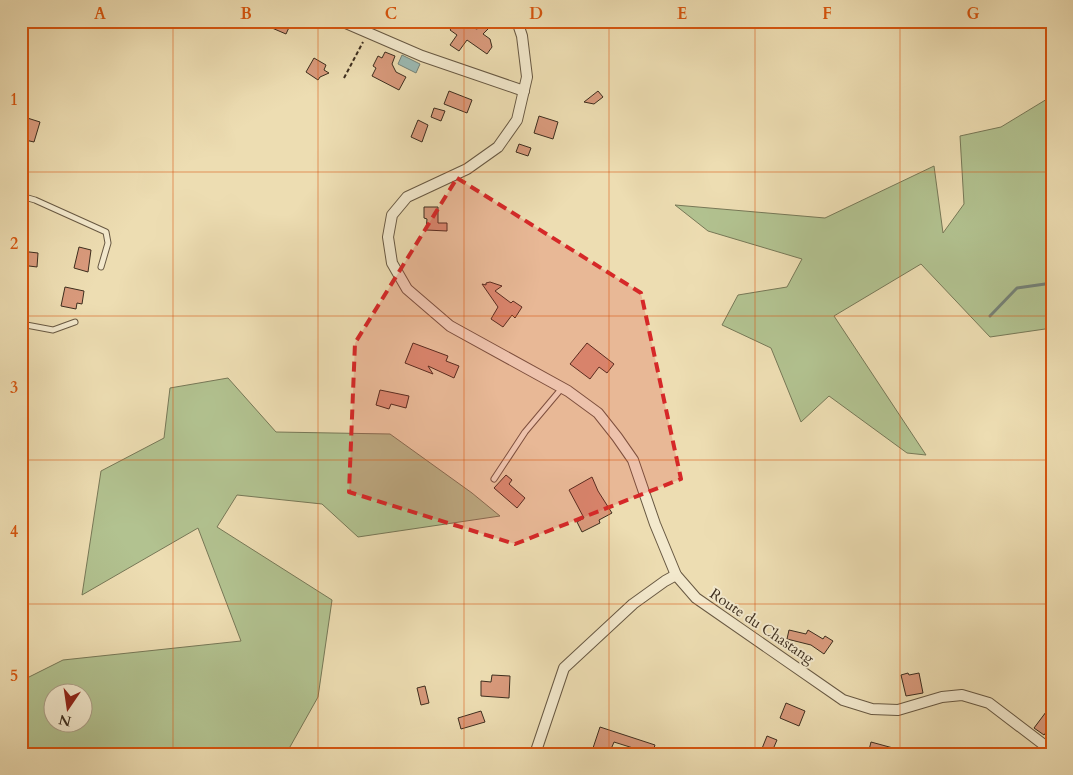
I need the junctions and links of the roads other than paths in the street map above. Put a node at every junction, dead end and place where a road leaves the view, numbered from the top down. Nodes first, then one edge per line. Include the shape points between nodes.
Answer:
1 (341, 21) edge
2 (518, 21) edge
3 (524, 91) junction
4 (21, 196) edge
5 (101, 267) dead end
6 (75, 322) dead end
7 (21, 324) edge
8 (562, 388) junction
9 (494, 479) dead end
10 (676, 575) junction
11 (1052, 751) edge
12 (535, 754) edge

1 - 3 street via 422,56
2 - 3 street, Route du Chastang via 527,77
3 - 8 street, Route du Chastang via 518,120 498,147 467,169 407,197 392,215 388,237 392,262 407,289 450,326
4 - 5 lane via 106,232 108,243
6 - 7 lane via 53,330
8 - 9 lane via 525,432
8 - 10 street, Route du Chastang via 598,413 633,460
10 - 11 street, Route du Chastang via 696,598 844,700 872,709 898,710 942,697 962,695 989,703
10 - 12 street via 633,604 564,668

